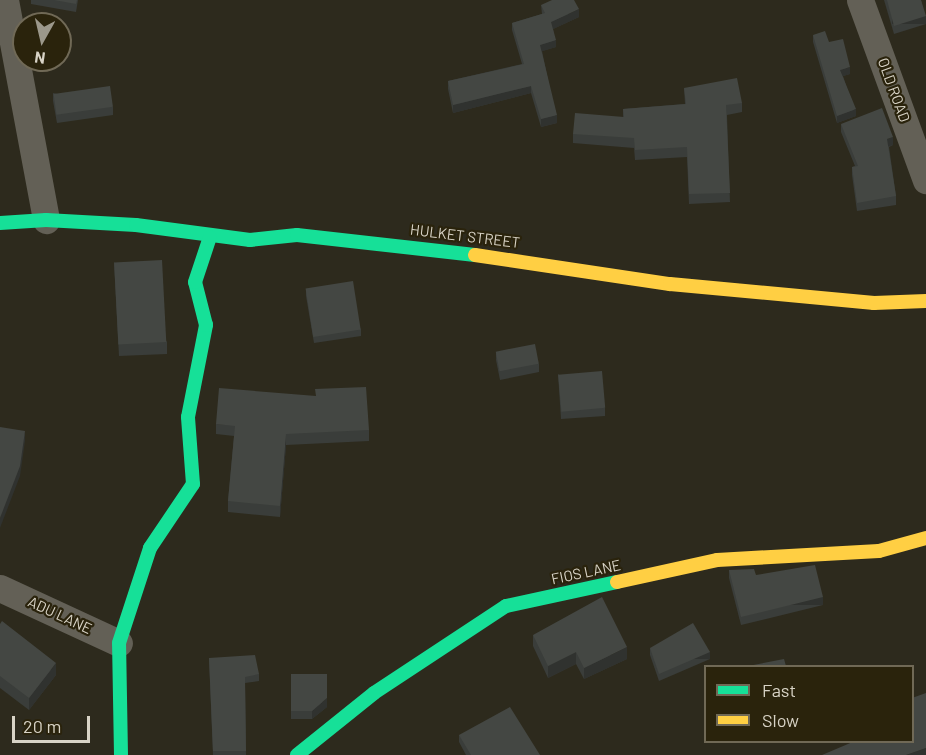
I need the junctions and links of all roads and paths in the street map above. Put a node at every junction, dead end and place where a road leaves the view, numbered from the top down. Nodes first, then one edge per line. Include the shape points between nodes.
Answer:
1 (5, 0) edge
2 (860, 0) edge
3 (926, 180) edge
4 (46, 220) junction
5 (0, 223) edge
6 (210, 237) junction
7 (926, 301) edge
8 (926, 538) edge
9 (0, 588) edge
10 (119, 643) junction
11 (121, 755) edge
12 (297, 755) edge

1 - 4 street
2 - 3 street, OLD ROAD
4 - 5 street, HULKET STREET
4 - 6 street, HULKET STREET via 136,225
6 - 7 street, HULKET STREET via 250,240 297,235 508,258 670,284 874,303
6 - 10 street via 195,282 206,325 188,417 193,484 150,548
8 - 12 street, FIOS LANE via 879,551 717,560 506,606 374,693
9 - 10 street, ADU LANE
10 - 11 street

